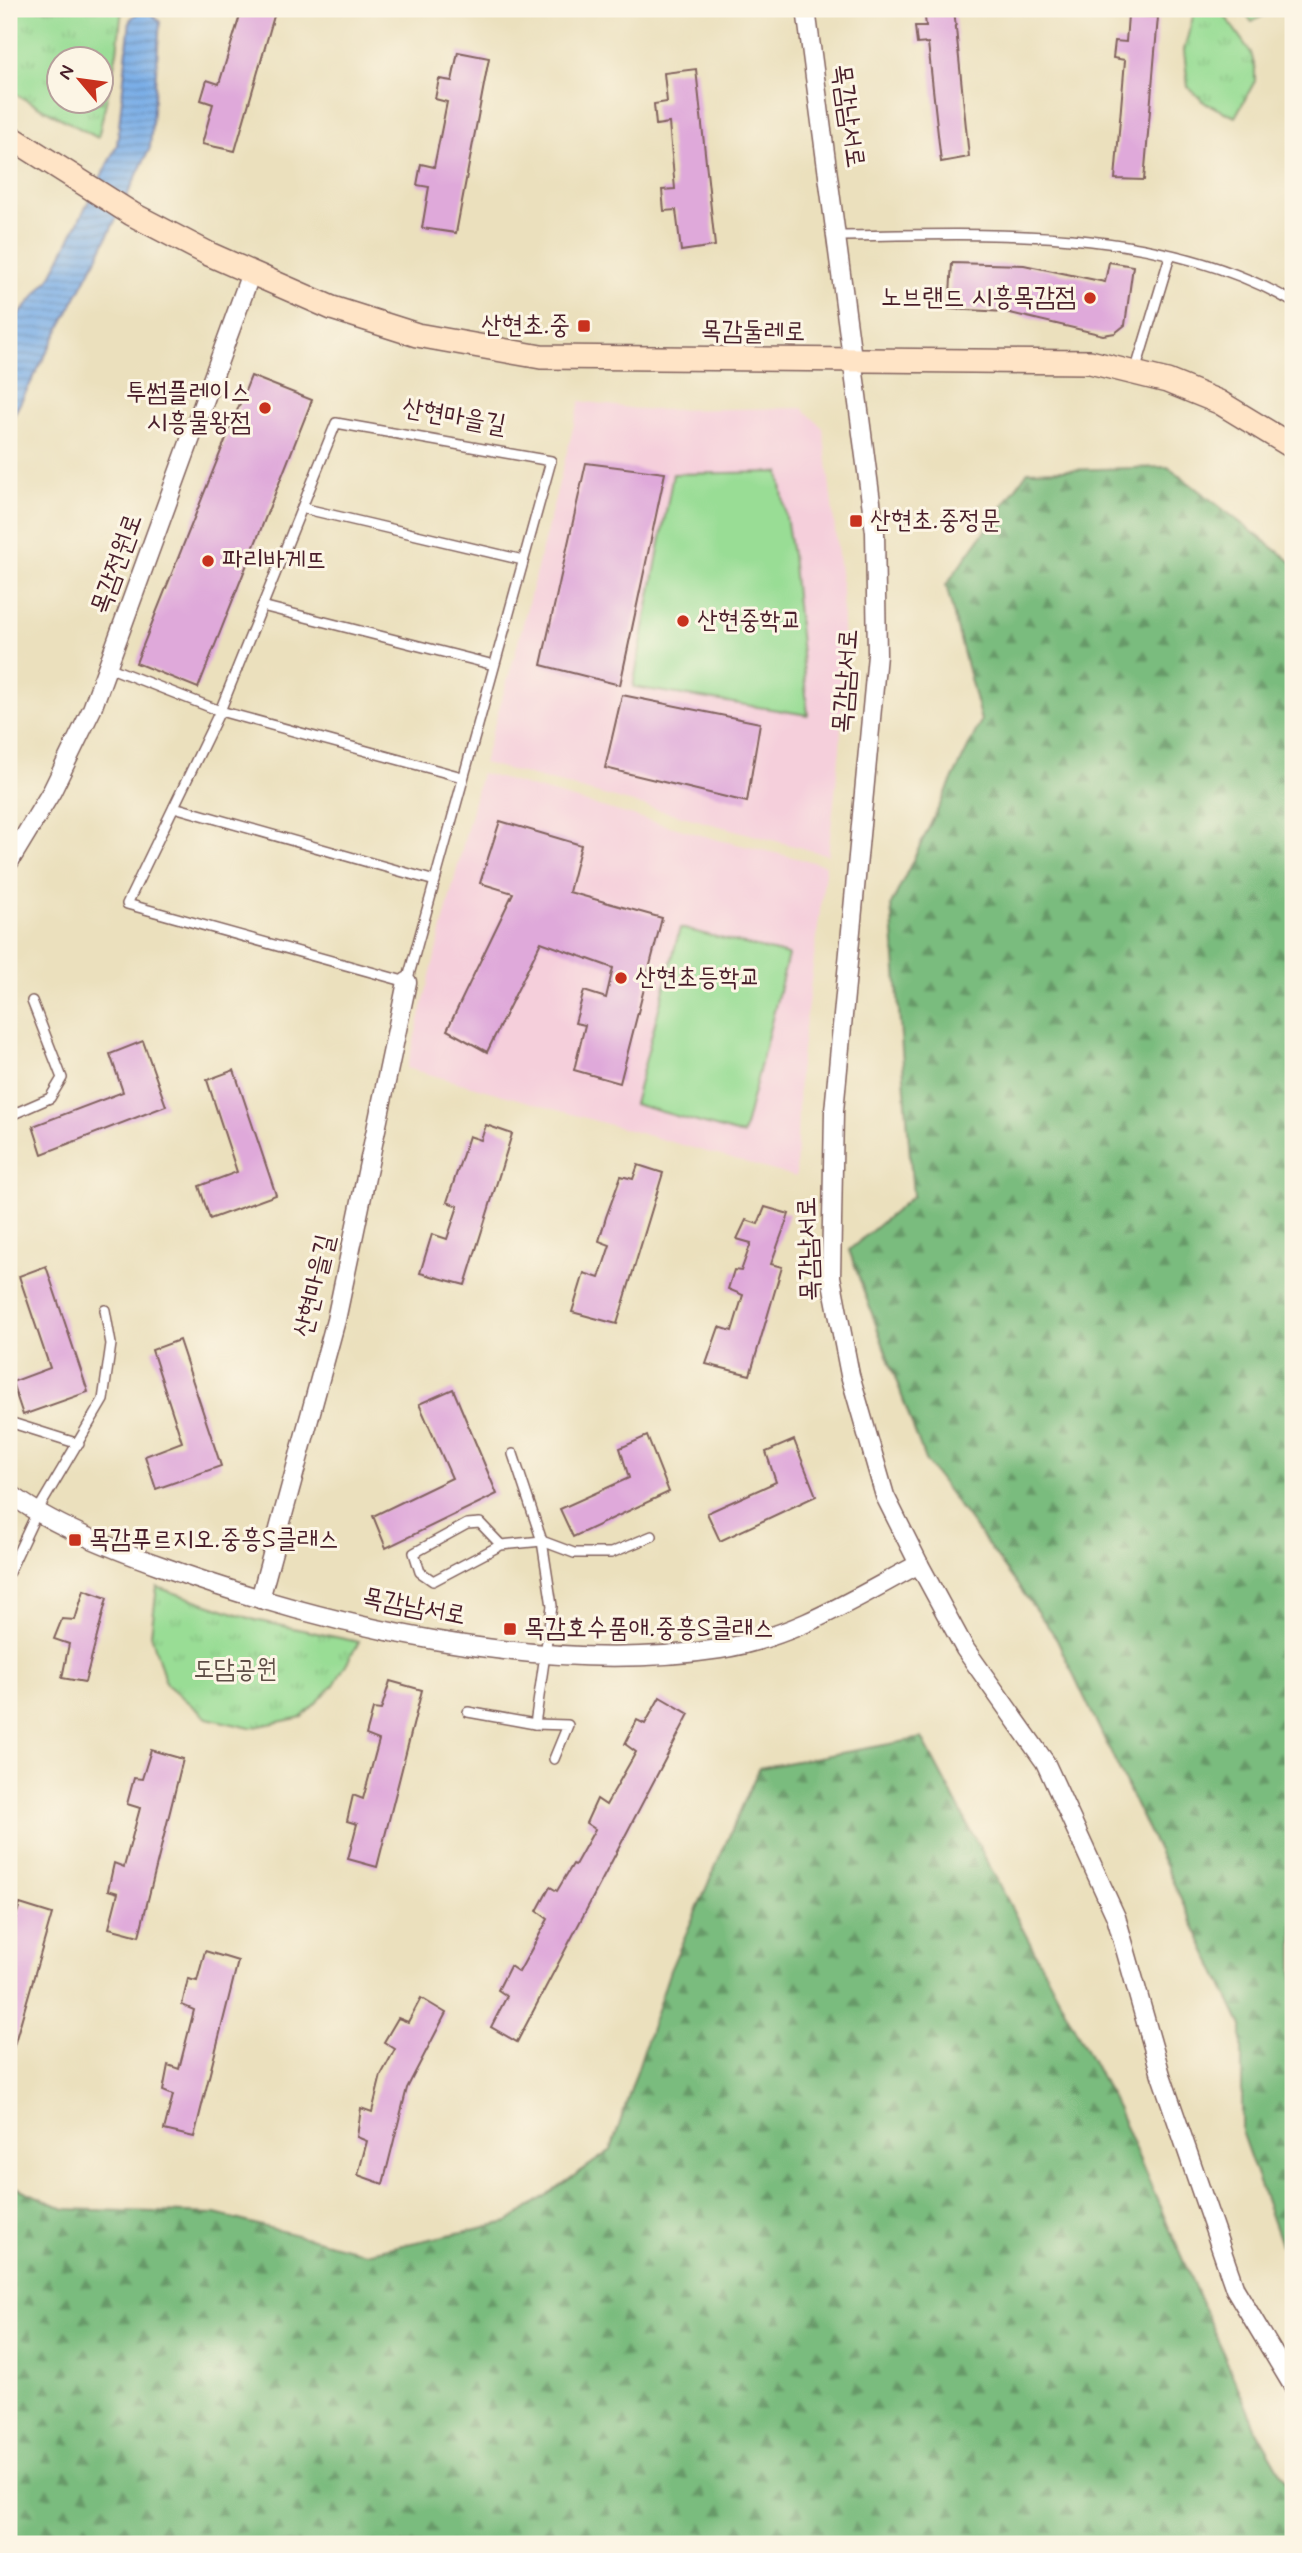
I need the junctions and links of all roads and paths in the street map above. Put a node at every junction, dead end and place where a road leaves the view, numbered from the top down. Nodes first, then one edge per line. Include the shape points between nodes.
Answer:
1 (806, 9) edge
2 (9, 136) edge
3 (838, 236) junction
4 (1170, 256) junction
5 (251, 273) junction
6 (1293, 302) edge
7 (852, 361) junction
8 (1135, 372) junction
9 (1293, 447) edge
10 (302, 508) junction
11 (523, 560) junction
12 (262, 606) junction
13 (494, 665) junction
14 (108, 667) junction
15 (220, 711) junction
16 (462, 777) junction
17 (174, 807) junction
18 (9, 862) edge
19 (435, 881) junction
20 (407, 982) junction
21 (32, 1001) dead end
22 (9, 1116) edge
23 (105, 1310) dead end
24 (9, 1422) edge
25 (79, 1444) junction
26 (513, 1454) dead end
27 (9, 1493) edge
28 (38, 1510) junction
29 (652, 1536) dead end
30 (542, 1541) junction
31 (500, 1545) junction
32 (919, 1564) junction
33 (9, 1572) edge
34 (260, 1598) junction
35 (547, 1654) junction
36 (468, 1712) dead end
37 (535, 1724) junction
38 (554, 1759) dead end
39 (1293, 2386) edge

1 - 3 street, 목감남서로
2 - 5 street, 목감둘레로 via 132,214
3 - 4 lane via 1038,236
3 - 7 street, 목감남서로
4 - 6 lane via 1204,264
4 - 8 lane
5 - 7 street, 목감둘레로 via 332,308 417,335 541,357
5 - 14 street, 목감전원로
7 - 8 street, 목감둘레로 via 1090,362
7 - 32 street, 목감남서로 via 875,532 877,655 834,1111 831,1277 849,1375 885,1496
8 - 9 street, 목감둘레로 via 1219,402
10 - 11 lane
10 - 11 lane, 산현마을길 via 336,423 551,461
10 - 12 lane, 산현마을길
11 - 13 lane, 산현마을길
12 - 13 lane
12 - 15 lane, 산현마을길
13 - 16 lane, 산현마을길
14 - 15 lane
14 - 18 street, 목감전원로 via 52,791
15 - 16 lane
15 - 17 lane, 산현마을길
16 - 19 lane, 산현마을길
17 - 19 lane
17 - 20 lane, 산현마을길 via 127,904
19 - 20 lane, 산현마을길
20 - 34 street, 산현마을길 via 335,1320
21 - 22 lane via 62,1078 50,1098
23 - 25 lane via 111,1344 103,1400
24 - 25 lane
25 - 28 lane
26 - 30 lane
27 - 28 street, 목감남서로
28 - 33 lane
28 - 34 street, 목감남서로 via 104,1545
29 - 30 lane via 611,1553 574,1553
30 - 31 lane
30 - 35 lane via 552,1606
31 - 31 lane via 433,1581 420,1572 414,1553 467,1524 480,1523
32 - 35 street, 목감남서로 via 796,1629 721,1648 590,1658
32 - 39 street via 965,1649 1045,1762 1116,1917 1161,2075 1235,2289
34 - 35 street, 목감남서로 via 336,1619 487,1648
35 - 37 lane
36 - 37 lane
37 - 38 lane via 568,1725

